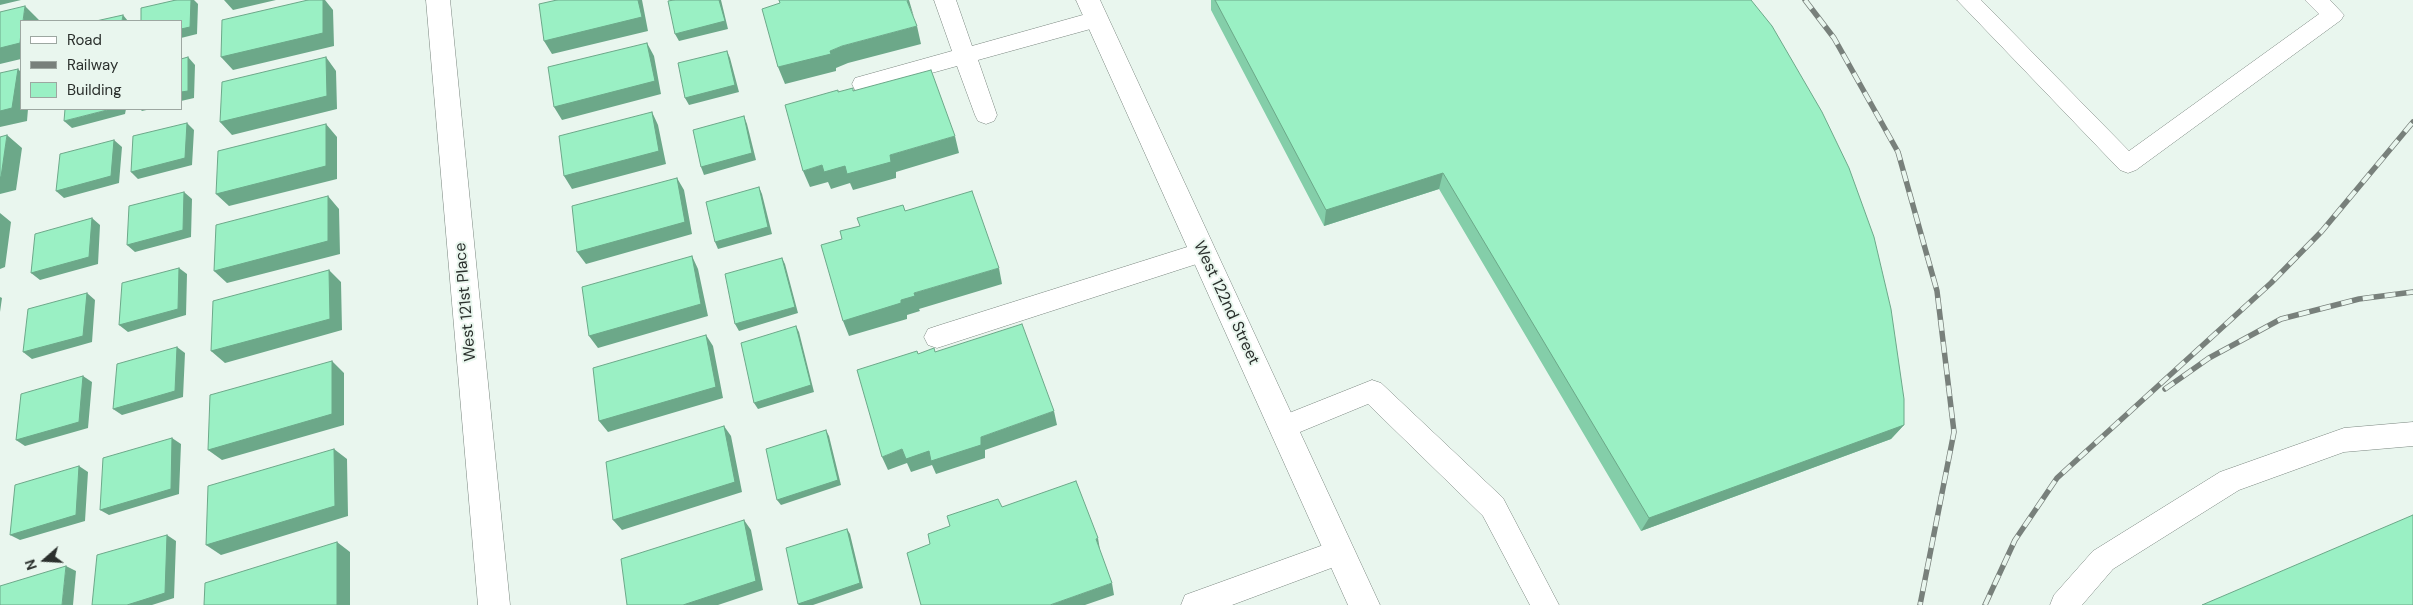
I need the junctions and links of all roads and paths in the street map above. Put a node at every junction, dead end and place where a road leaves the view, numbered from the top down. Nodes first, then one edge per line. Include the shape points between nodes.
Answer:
1 (438, 0) edge
2 (945, 0) edge
3 (1968, 0) edge
4 (2316, 0) edge
5 (1092, 9) edge
6 (965, 55) junction
7 (863, 84) dead end
8 (986, 115) dead end
9 (1203, 252) junction
10 (937, 337) dead end
11 (1283, 427) junction
12 (2413, 434) edge
13 (1340, 552) junction
14 (494, 605) edge
15 (1195, 605) edge
16 (1364, 605) edge
17 (1545, 605) edge
18 (2064, 605) edge

1 - 14 street, West 121st Place
2 - 6 lane
3 - 4 lane via 2128,164 2333,15
5 - 6 lane
5 - 9 street, West 122nd Street
6 - 7 lane
6 - 8 lane
9 - 10 lane
9 - 11 street, West 122nd Street
11 - 13 street, West 122nd Street
11 - 17 lane via 1372,391 1493,507
12 - 18 lane via 2344,440 2230,481 2103,560
13 - 15 lane
13 - 16 street, West 122nd Street

